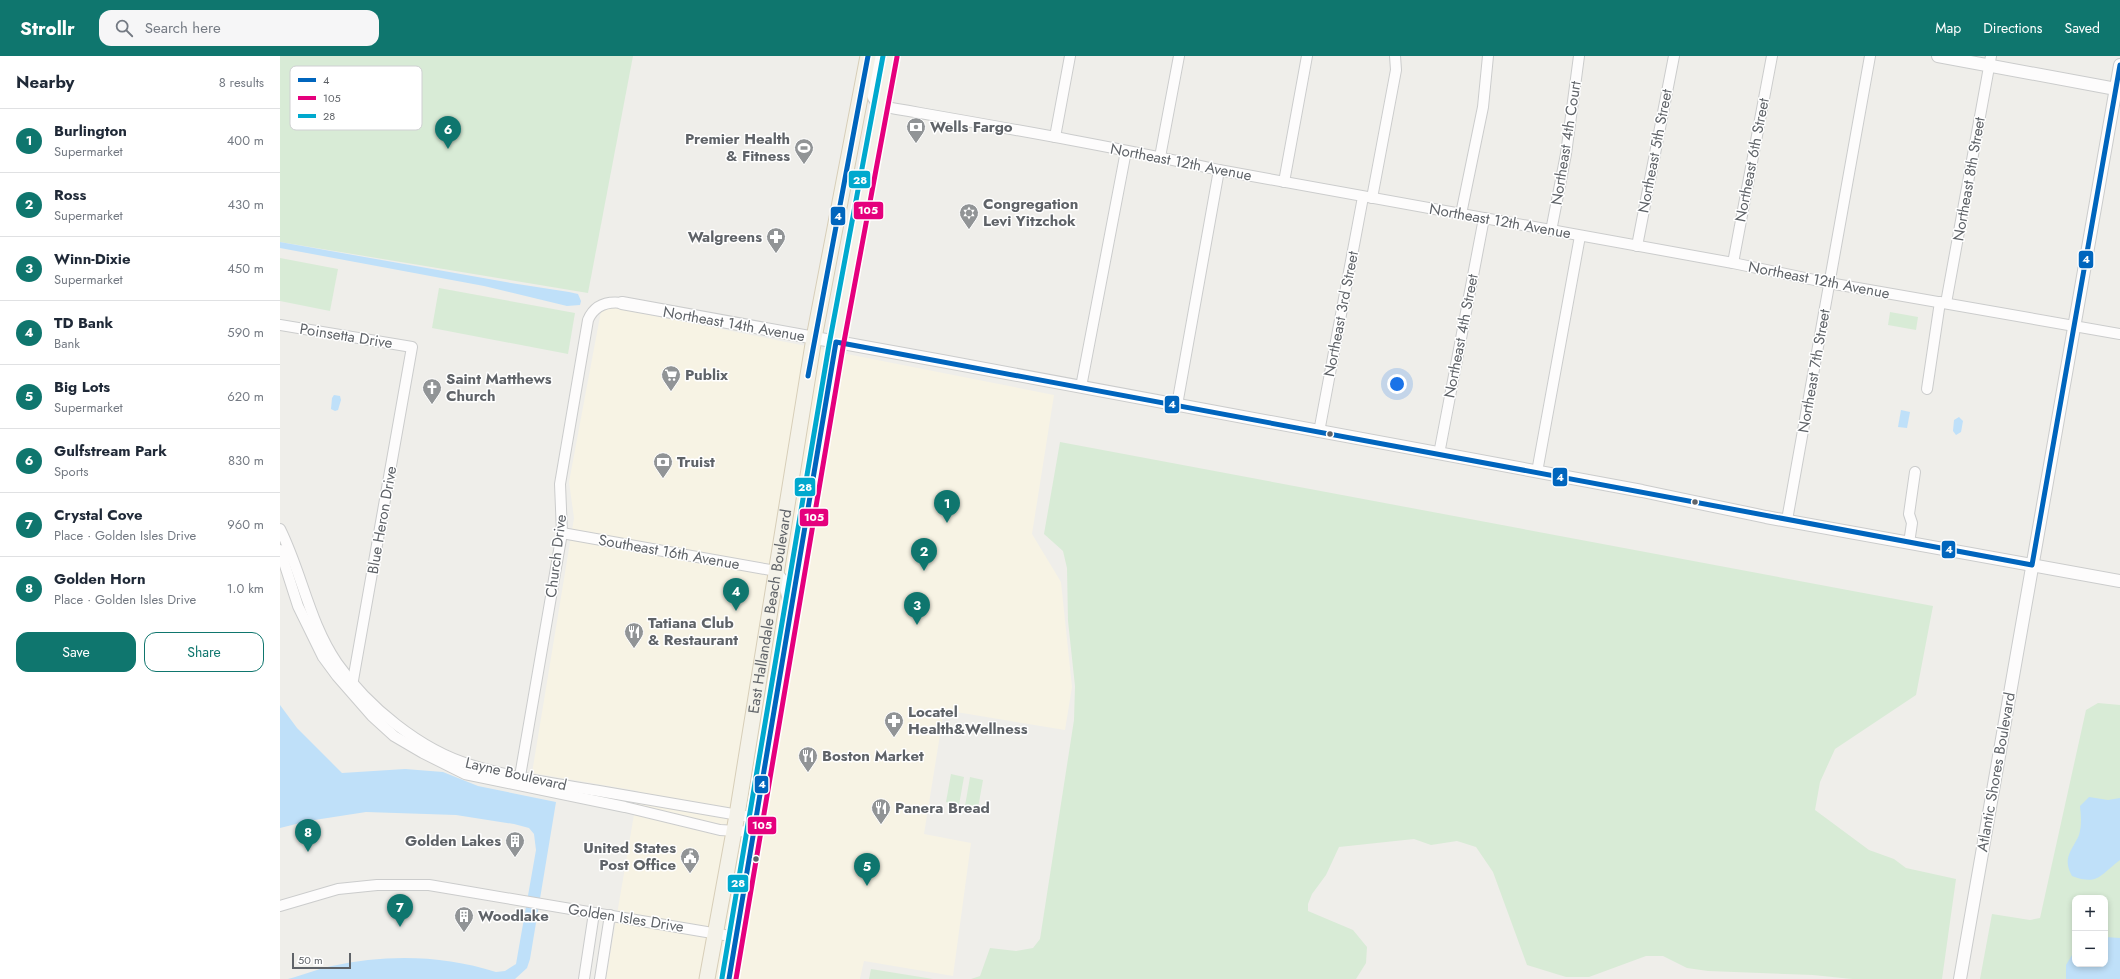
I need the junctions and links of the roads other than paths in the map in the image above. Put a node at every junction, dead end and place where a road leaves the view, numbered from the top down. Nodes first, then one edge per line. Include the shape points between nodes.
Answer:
1 (868, 56) edge
2 (877, 56) edge
3 (890, 56) edge
4 (1070, 56) edge
5 (1179, 56) edge
6 (1307, 56) edge
7 (1395, 56) edge
8 (1488, 56) edge
9 (1580, 56) edge
10 (1674, 56) edge
11 (1772, 56) edge
12 (1870, 56) edge
13 (1938, 56) edge
14 (1990, 60) edge
15 (2120, 65) edge
16 (2118, 90) edge
17 (859, 103) junction
18 (880, 106) junction
19 (1055, 137) junction
20 (1126, 151) junction
21 (1160, 157) junction
22 (1219, 170) junction
23 (866, 182) junction
24 (1284, 182) junction
25 (1368, 197) junction
26 (1461, 214) junction
27 (1484, 218) junction
28 (1551, 231) junction
29 (1580, 236) junction
30 (1637, 246) junction
31 (1733, 264) junction
32 (1829, 283) junction
33 (1943, 302) junction
34 (622, 303) joint
35 (280, 324) edge
36 (2076, 326) junction
37 (2120, 334) edge
38 (814, 338) junction
39 (836, 342) junction
40 (412, 347) joint
41 (1082, 387) junction
42 (1927, 389) dead end
43 (1177, 405) junction
44 (1319, 432) junction
45 (1438, 454) junction
46 (1537, 472) junction
47 (1915, 472) dead end
48 (1787, 520) junction
49 (783, 524) junction
50 (280, 529) edge
51 (562, 533) junction
52 (1909, 542) junction
53 (280, 550) edge
54 (2032, 565) junction
55 (776, 571) junction
56 (797, 574) junction
57 (2120, 581) edge
58 (790, 611) junction
59 (352, 688) junction
60 (519, 781) junction
61 (737, 815) junction
62 (754, 825) junction
63 (734, 831) junction
64 (280, 906) edge
65 (594, 913) junction
66 (610, 916) junction
67 (715, 933) junction
68 (736, 937) junction
69 (584, 979) edge
70 (600, 979) edge
71 (708, 979) edge
72 (729, 979) edge
73 (1960, 979) edge

1 - 17 main road, East Hallandale Beach Boulevard
2 - 18 street via 871,92 872,100
3 - 18 main road, East Hallandale Beach Boulevard
4 - 19 street
5 - 21 street
6 - 24 street
7 - 25 street, Northeast 3rd Street via 1396,70
8 - 26 street via 1483,107
9 - 28 street, Northeast 4th Court via 1566,154
10 - 30 street, Northeast 5th Street
11 - 31 street, Northeast 6th Street
12 - 32 street, Northeast 7th Street
13 - 14 street
14 - 16 street
14 - 33 street, Northeast 8th Street
15 - 16 street, Atlantic Shores Boulevard
16 - 36 street, Atlantic Shores Boulevard
17 - 23 main road via 868,115 862,166
17 - 38 main road, East Hallandale Beach Boulevard
18 - 19 street, Northeast 12th Avenue
18 - 23 main road, East Hallandale Beach Boulevard
19 - 20 street, Northeast 12th Avenue
20 - 21 street, Northeast 12th Avenue
20 - 41 street
21 - 22 street, Northeast 12th Avenue
22 - 24 street, Northeast 12th Avenue
22 - 43 street
23 - 39 main road, East Hallandale Beach Boulevard
24 - 25 street, Northeast 12th Avenue
25 - 26 street, Northeast 12th Avenue
25 - 44 street, Northeast 3rd Street
26 - 27 street, Northeast 12th Avenue
27 - 28 street, Northeast 12th Avenue
27 - 45 street, Northeast 4th Street
28 - 29 street, Northeast 12th Avenue
29 - 30 street, Northeast 12th Avenue
29 - 46 street
30 - 31 street, Northeast 12th Avenue
31 - 32 street, Northeast 12th Avenue
32 - 33 street, Northeast 12th Avenue
32 - 48 street, Northeast 7th Street
33 - 36 street, Northeast 12th Avenue
33 - 42 street, Northeast 8th Street
34 - 38 street, Northeast 14th Avenue
34 - 51 street, Church Drive via 614,302 600,306 594,309 588,320 560,484
35 - 40 street, Poinsetta Drive
36 - 37 street, Northeast 12th Avenue
36 - 54 street, Atlantic Shores Boulevard
38 - 39 street, Northeast 14th Avenue
38 - 49 main road, East Hallandale Beach Boulevard
39 - 41 street, Northeast 14th Avenue
39 - 56 main road, East Hallandale Beach Boulevard
40 - 59 street, Blue Heron Drive
41 - 43 street, Northeast 14th Avenue
43 - 44 street, Northeast 14th Avenue
44 - 45 street, Northeast 14th Avenue
45 - 46 street, Northeast 14th Avenue
46 - 48 street, Northeast 14th Avenue
47 - 52 street via 1908,514 1912,523
48 - 52 street, Northeast 14th Avenue
49 - 55 main road, East Hallandale Beach Boulevard
49 - 56 main road via 788,554
50 - 59 street, Layne Boulevard via 296,565 315,623
51 - 55 street, Southeast 16th Avenue
51 - 60 street, Church Drive
52 - 54 street, Northeast 14th Avenue
53 - 59 street, Layne Boulevard via 298,606 323,657
54 - 57 street, Northeast 14th Avenue
54 - 73 street, Atlantic Shores Boulevard
55 - 58 street via 786,588
55 - 61 main road, East Hallandale Beach Boulevard
56 - 58 main road, East Hallandale Beach Boulevard
58 - 62 main road, East Hallandale Beach Boulevard
59 - 60 street, Layne Boulevard via 394,723 447,760
60 - 61 street, Layne Boulevard
60 - 63 street, Layne Boulevard via 720,830
61 - 62 street, Layne Boulevard
61 - 63 main road, East Hallandale Beach Boulevard
62 - 63 street, Layne Boulevard
62 - 68 main road, East Hallandale Beach Boulevard
63 - 67 main road, East Hallandale Beach Boulevard
64 - 65 street, Golden Isles Drive via 338,890 395,884 436,886
65 - 66 street, Golden Isles Drive
65 - 69 street
66 - 67 street, Golden Isles Drive
66 - 70 street
67 - 68 street, Golden Isles Drive
67 - 71 main road, East Hallandale Beach Boulevard
68 - 72 main road, East Hallandale Beach Boulevard

